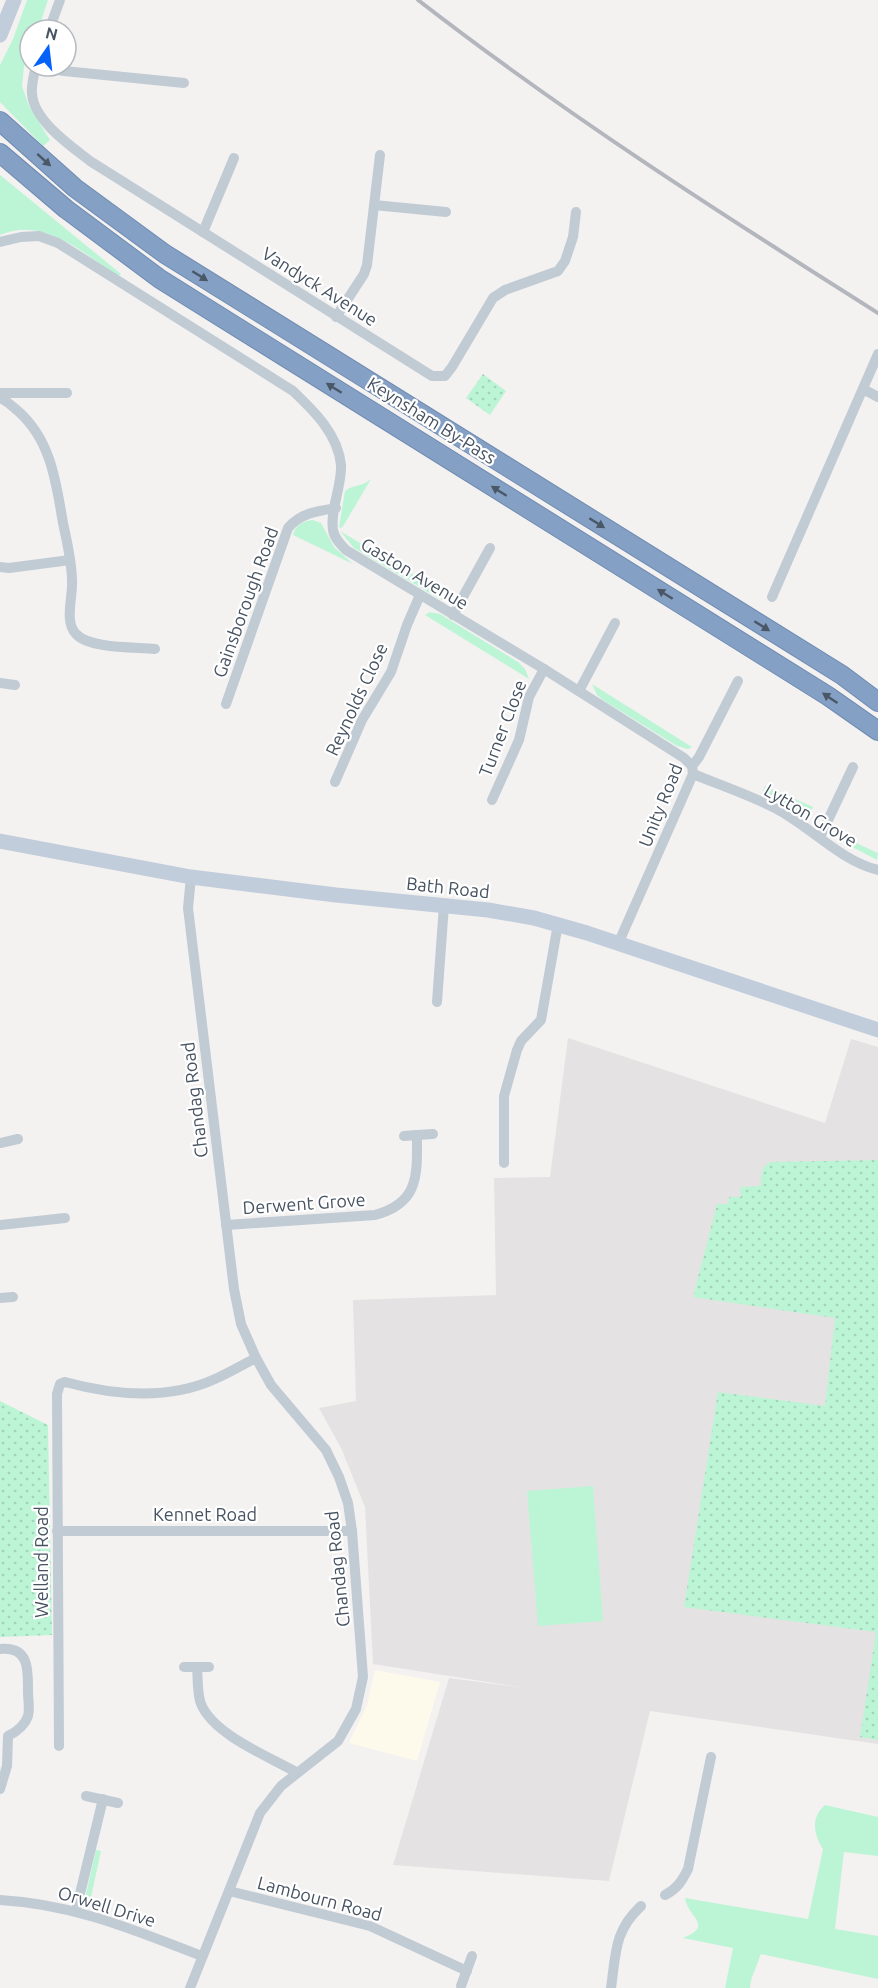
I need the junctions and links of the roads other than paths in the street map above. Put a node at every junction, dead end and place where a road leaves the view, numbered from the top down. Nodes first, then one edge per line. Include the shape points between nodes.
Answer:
1 (14, 0) edge
2 (60, 0) edge
3 (53, 18) edge
4 (0, 35) edge
5 (78, 71) edge
6 (34, 78) edge
7 (184, 83) dead end
8 (0, 121) edge
9 (0, 153) edge
10 (380, 155) dead end
11 (234, 158) dead end
12 (374, 205) junction
13 (446, 212) dead end
14 (576, 212) dead end
15 (203, 232) junction
16 (0, 242) edge
17 (336, 317) junction
18 (878, 354) edge
19 (863, 389) junction
20 (0, 393) edge
21 (67, 393) dead end
22 (878, 397) edge
23 (0, 398) edge
24 (336, 508) junction
25 (490, 548) dead end
26 (70, 560) junction
27 (0, 567) edge
28 (420, 596) junction
29 (772, 597) dead end
30 (453, 615) junction
31 (615, 623) dead end
32 (155, 650) dead end
33 (544, 669) junction
34 (738, 681) dead end
35 (0, 682) edge
36 (15, 685) dead end
37 (579, 692) junction
38 (878, 702) edge
39 (226, 704) dead end
40 (878, 731) edge
41 (853, 767) dead end
42 (693, 770) junction
43 (335, 782) dead end
44 (492, 800) dead end
45 (820, 837) junction
46 (0, 841) edge
47 (878, 870) edge
48 (190, 877) junction
49 (444, 905) junction
50 (558, 924) junction
51 (618, 944) junction
52 (437, 1002) dead end
53 (878, 1030) edge
54 (433, 1134) dead end
55 (417, 1135) junction
56 (404, 1136) dead end
57 (18, 1139) dead end
58 (0, 1143) edge
59 (504, 1163) dead end
60 (65, 1218) dead end
61 (226, 1225) junction
62 (0, 1226) edge
63 (13, 1297) dead end
64 (0, 1298) edge
65 (256, 1358) junction
66 (57, 1531) junction
67 (352, 1531) junction
68 (0, 1649) edge
69 (184, 1666) dead end
70 (209, 1666) dead end
71 (197, 1667) junction
72 (4, 1736) edge
73 (59, 1746) dead end
74 (711, 1757) dead end
75 (296, 1772) junction
76 (0, 1789) edge
77 (86, 1796) dead end
78 (103, 1799) junction
79 (118, 1803) dead end
80 (229, 1891) junction
81 (664, 1895) dead end
82 (0, 1900) edge
83 (641, 1906) dead end
84 (76, 1910) junction
85 (202, 1956) junction
86 (472, 1956) dead end
87 (467, 1971) junction
88 (461, 1986) dead end
89 (190, 1988) edge
90 (611, 1988) edge

1 - 4 main road
2 - 3 street
5 - 7 street
6 - 15 street, Vandyck Avenue via 32,95 36,109 54,131 90,161
8 -> 38 highway, Keynsham By-Pass via 75,188 165,254 842,675
40 -> 9 highway, Keynsham By-Pass via 160,279 66,209
10 - 12 street
11 - 15 street
12 - 13 street
12 - 17 street via 364,274
14 - 17 street, Vandyck Avenue via 573,237 558,271 493,298 445,376 432,376
15 - 17 street, Vandyck Avenue
16 - 24 street, Gaston Avenue via 39,236 58,243 293,391 314,411 338,449 341,466
18 - 19 street
19 - 22 street
19 - 29 street
20 - 21 street
23 - 26 street via 30,422 45,448
24 - 28 street, Gaston Avenue via 333,530 345,550
24 - 39 street, Gainsborough Road via 313,512 288,528
25 - 30 street
26 - 27 street
26 - 32 street via 70,622 76,635 96,644
28 - 30 street, Gaston Avenue
28 - 43 street, Reynolds Close via 391,672 362,720
30 - 33 street, Gaston Avenue
31 - 37 street
33 - 37 street, Gaston Avenue
33 - 44 street, Turner Close via 529,697 519,740
34 - 42 street, Unity Road
35 - 36 street
37 - 42 street, Gaston Avenue via 684,758
41 - 45 street
42 - 45 street, Lytton Grove via 775,808
42 - 51 street, Unity Road
45 - 47 street, Lytton Grove
46 - 48 main road, Bath Road
48 - 49 main road, Bath Road
48 - 61 street, Chandag Road via 188,908
49 - 50 main road, Bath Road
49 - 52 street
50 - 51 main road, Bath Road
50 - 59 street via 541,1020 521,1041 504,1096
51 - 53 main road, Bath Road
54 - 55 street
55 - 56 street
55 - 61 street, Derwent Grove via 414,1184 409,1195 391,1210 375,1215
57 - 58 street
60 - 62 street
61 - 65 street, Chandag Road via 241,1324
63 - 64 street
65 - 66 street, Welland Road via 213,1380 150,1394 60,1384
65 - 67 street, Chandag Road via 271,1385 326,1450 348,1503
66 - 67 street, Kennet Road
66 - 73 street, Welland Road
67 - 75 street, Chandag Road via 363,1665 361,1694 338,1741
68 - 72 street via 20,1653 28,1670 28,1717 18,1730
69 - 71 street
70 - 71 street
71 - 75 street via 200,1702 209,1717 223,1731
72 - 76 street via 7,1766
74 - 81 street via 688,1869 678,1886
75 - 80 street, Chandag Road via 260,1814
77 - 78 street
78 - 79 street
78 - 84 street
80 - 85 street, Chandag Road
80 - 87 street, Lambourn Road via 370,1926
82 - 84 street, Orwell Drive
83 - 90 street via 628,1918 619,1935
84 - 85 street, Orwell Drive
85 - 89 street, Chandag Road
86 - 87 street
87 - 88 street

